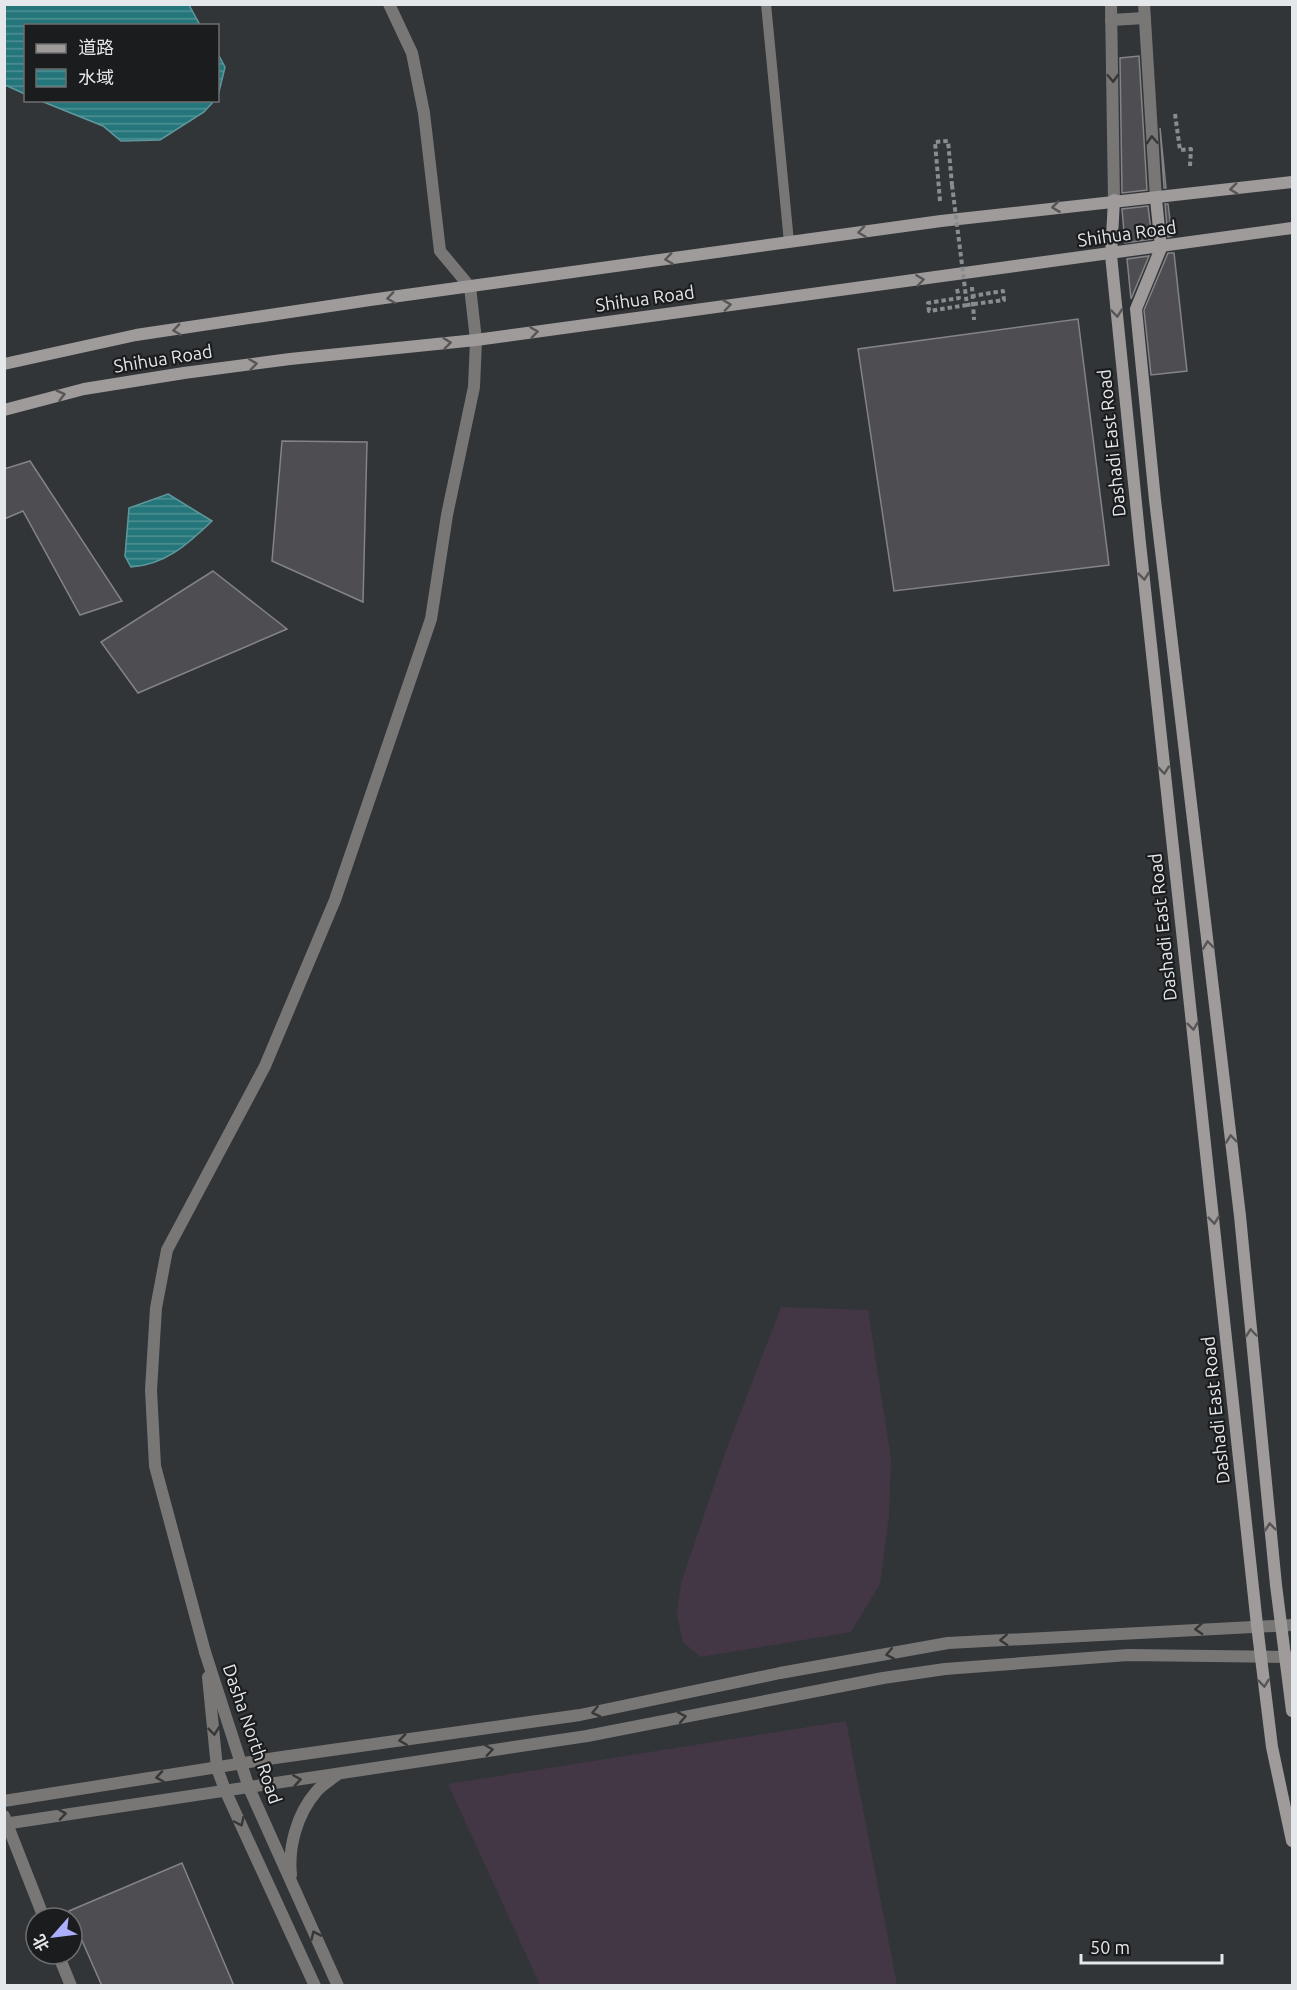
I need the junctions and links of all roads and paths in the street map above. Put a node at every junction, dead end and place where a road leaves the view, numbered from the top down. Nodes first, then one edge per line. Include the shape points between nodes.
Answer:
1 (389, 4) edge
2 (766, 4) edge
3 (1111, 4) edge
4 (1144, 4) edge
5 (1145, 18) junction
6 (1112, 20) junction
7 (1175, 114) dead end
8 (1190, 166) dead end
9 (1293, 182) edge
10 (1156, 199) junction
11 (1114, 200) junction
12 (940, 201) dead end
13 (1293, 228) edge
14 (789, 242) junction
15 (1161, 248) junction
16 (1111, 255) junction
17 (972, 286) dead end
18 (470, 287) junction
19 (957, 289) dead end
20 (973, 296) junction
21 (967, 305) junction
22 (974, 320) dead end
23 (476, 340) junction
24 (4, 364) edge
25 (4, 410) edge
26 (1257, 1625) junction
27 (1287, 1626) edge
28 (205, 1652) junction
29 (1288, 1657) edge
30 (1261, 1658) junction
31 (1293, 1711) edge
32 (241, 1764) junction
33 (217, 1768) junction
34 (340, 1773) junction
35 (249, 1788) junction
36 (225, 1790) junction
37 (4, 1800) edge
38 (5, 1821) edge
39 (1293, 1841) edge
40 (293, 1885) junction
41 (39, 1906) edge
42 (63, 1966) edge
43 (71, 1986) edge
44 (315, 1986) edge
45 (338, 1986) edge

1 - 18 street via 412,53 424,113 440,251
2 - 14 lane
3 - 6 street, Dashadi East Road
4 - 5 street, Dashadi East Road
5 - 6 street
10 -> 5 street, Dashadi East Road
6 -> 11 street, Dashadi East Road
7 - 8 path via 1180,150 1191,149
9 -> 10 main road, Shihua Road
10 - 11 main road, Shihua Road
10 - 15 main road, Dashadi East Road
11 -> 14 main road, Shihua Road
11 - 16 main road, Dashadi East Road
12 - 21 path, bridge via 935,142 948,141
13 - 15 main road, Shihua Road
14 -> 18 main road, Shihua Road
15 - 16 main road, Shihua Road
27 -> 15 main road, Dashadi East Road via 1136,309
23 -> 16 main road, Shihua Road
16 -> 26 main road, Dashadi East Road
17 - 20 path
18 - 23 street
18 -> 24 main road, Shihua Road via 136,335
19 - 21 path via 958,298 928,303 929,310
20 - 21 path, bridge via 1003,291 1004,300
20 - 22 path
25 -> 23 main road, Shihua Road via 84,389 184,373
23 - 28 street via 474,387 447,514 431,619 335,900 265,1066 167,1251 156,1308 152,1390 155,1466
26 - 27 street
26 - 30 main road, Dashadi East Road
26 -> 32 street via 948,1643 580,1715
27 - 29 main road, Dashadi East Road
28 - 32 street, Dasha North Road
28 -> 33 street, Dasha North Road
29 - 30 street
29 - 31 main road, Dashadi East Road
34 -> 30 street via 587,1736 883,1677 945,1669 1128,1655
30 -> 39 main road, Dashadi East Road via 1272,1747
32 - 33 street
32 - 35 street, Dasha North Road
33 - 36 street, Dasha North Road
33 -> 37 street
35 -> 34 street
34 - 40 street via 316,1792 294,1832 290,1859
35 - 36 street
35 - 40 street, Dasha North Road
38 -> 36 street
36 -> 44 street, Dasha North Road
38 - 41 street
45 -> 40 street, Dasha North Road
42 - 43 street

